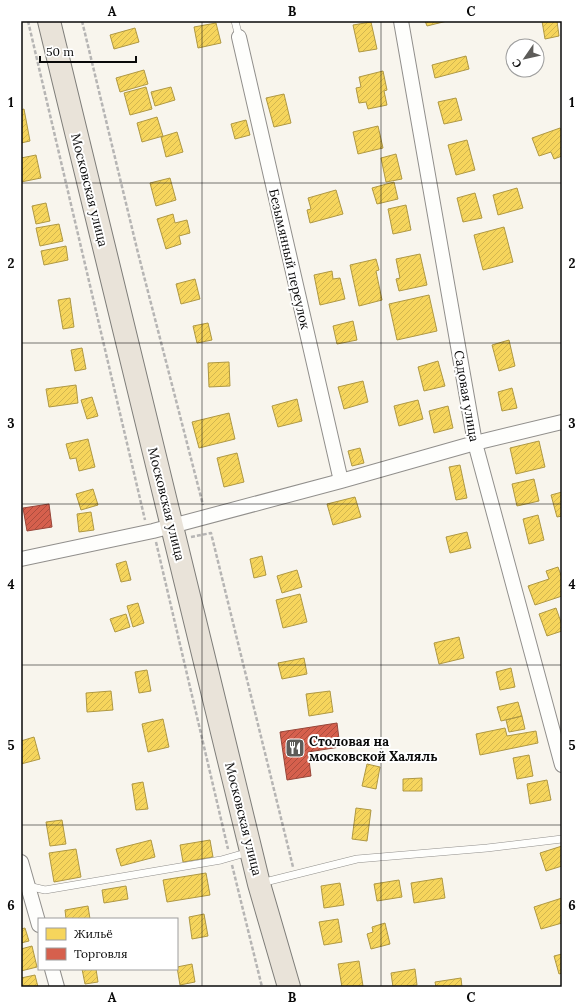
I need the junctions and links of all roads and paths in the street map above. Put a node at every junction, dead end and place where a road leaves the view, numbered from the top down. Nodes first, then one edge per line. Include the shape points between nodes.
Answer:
1 (28, 21) edge
2 (49, 21) edge
3 (82, 21) edge
4 (236, 21) edge
5 (401, 21) edge
6 (239, 37) joint
7 (562, 422) edge
8 (475, 443) junction
9 (341, 481) junction
10 (206, 516) junction
11 (211, 533) junction
12 (165, 535) junction
13 (21, 560) edge
14 (562, 765) edge
15 (562, 838) edge
16 (251, 851) junction
17 (230, 857) junction
18 (21, 862) edge
19 (294, 874) junction
20 (25, 881) edge
21 (259, 884) junction
22 (38, 922) edge
23 (52, 970) edge
24 (57, 987) edge
25 (262, 987) edge
26 (289, 987) edge

1 - 12 path via 145,520
2 - 12 main road, Московская улица
3 - 10 path via 138,253
4 - 6 lane
5 - 8 street, Садовая улица
6 - 9 street, Безымянный переулок
7 - 8 street
8 - 9 street
8 - 14 street, Садовая улица
9 - 10 street
10 - 11 path
10 - 12 street
11 - 12 path
11 - 19 path
12 - 13 street
12 - 16 main road, Московская улица
12 - 17 path
15 - 19 lane via 479,849 357,859
16 - 17 lane
16 - 21 main road, Московская улица
17 - 20 lane via 45,890
17 - 25 path
18 - 20 street
19 - 21 lane
20 - 22 street
21 - 26 main road, Московская улица
23 - 24 street

